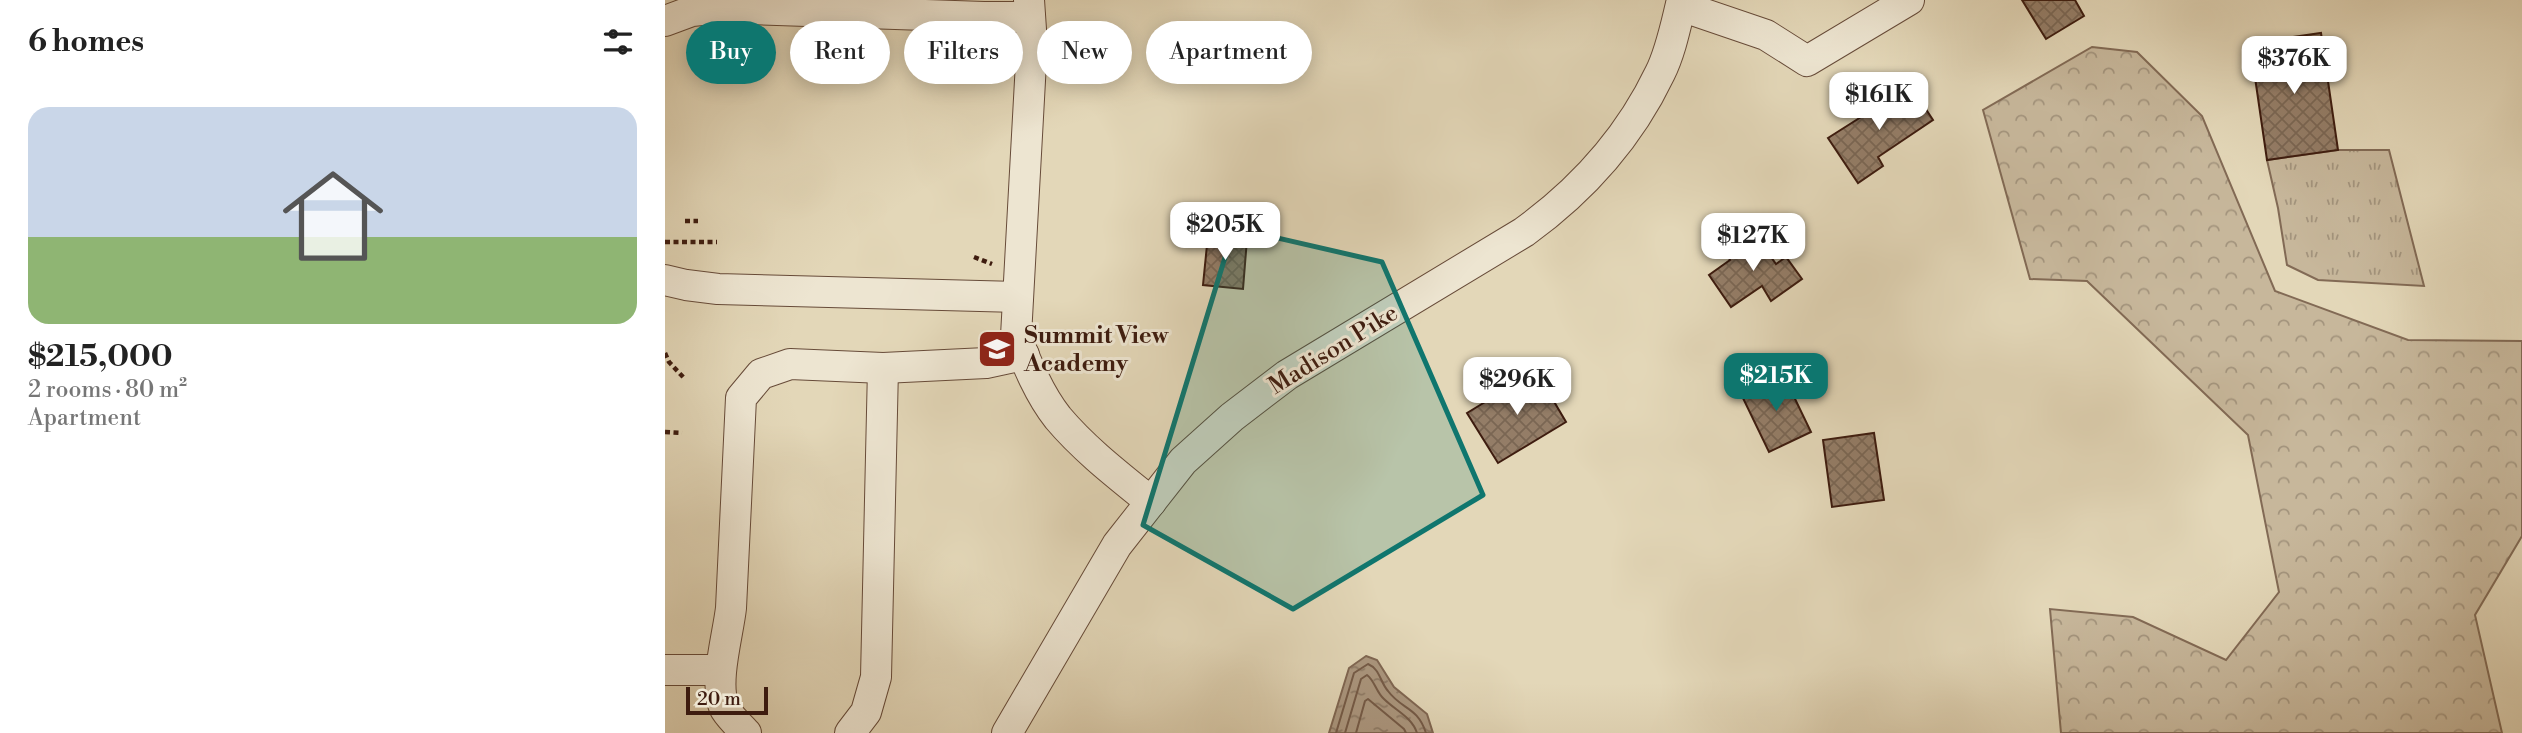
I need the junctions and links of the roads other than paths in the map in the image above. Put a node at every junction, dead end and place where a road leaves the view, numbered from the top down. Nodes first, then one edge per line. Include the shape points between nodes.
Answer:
1 (1909, 0) edge
2 (1682, 3) edge
3 (1030, 8) edge
4 (665, 21) edge
5 (665, 279) edge
6 (1018, 298) junction
7 (1024, 355) junction
8 (883, 368) junction
9 (1151, 502) junction
10 (665, 670) edge
11 (720, 670) junction
12 (746, 733) edge
13 (850, 733) edge
14 (1007, 733) edge

1 - 2 street via 1807,61 1766,35
2 - 9 street, Madison Pike via 1661,70 1638,115 1603,162 1558,207 1287,375 1183,461
3 - 4 street via 971,17 720,8 692,11
3 - 6 street
5 - 6 street via 718,289
6 - 7 street via 1016,336
7 - 8 street via 986,363
7 - 9 street via 1057,416 1104,464
8 - 11 street via 790,364 761,374 741,398 731,608
8 - 13 street via 876,677 866,712
9 - 14 street, Madison Pike via 1117,545
10 - 11 street
11 - 12 street via 725,707

